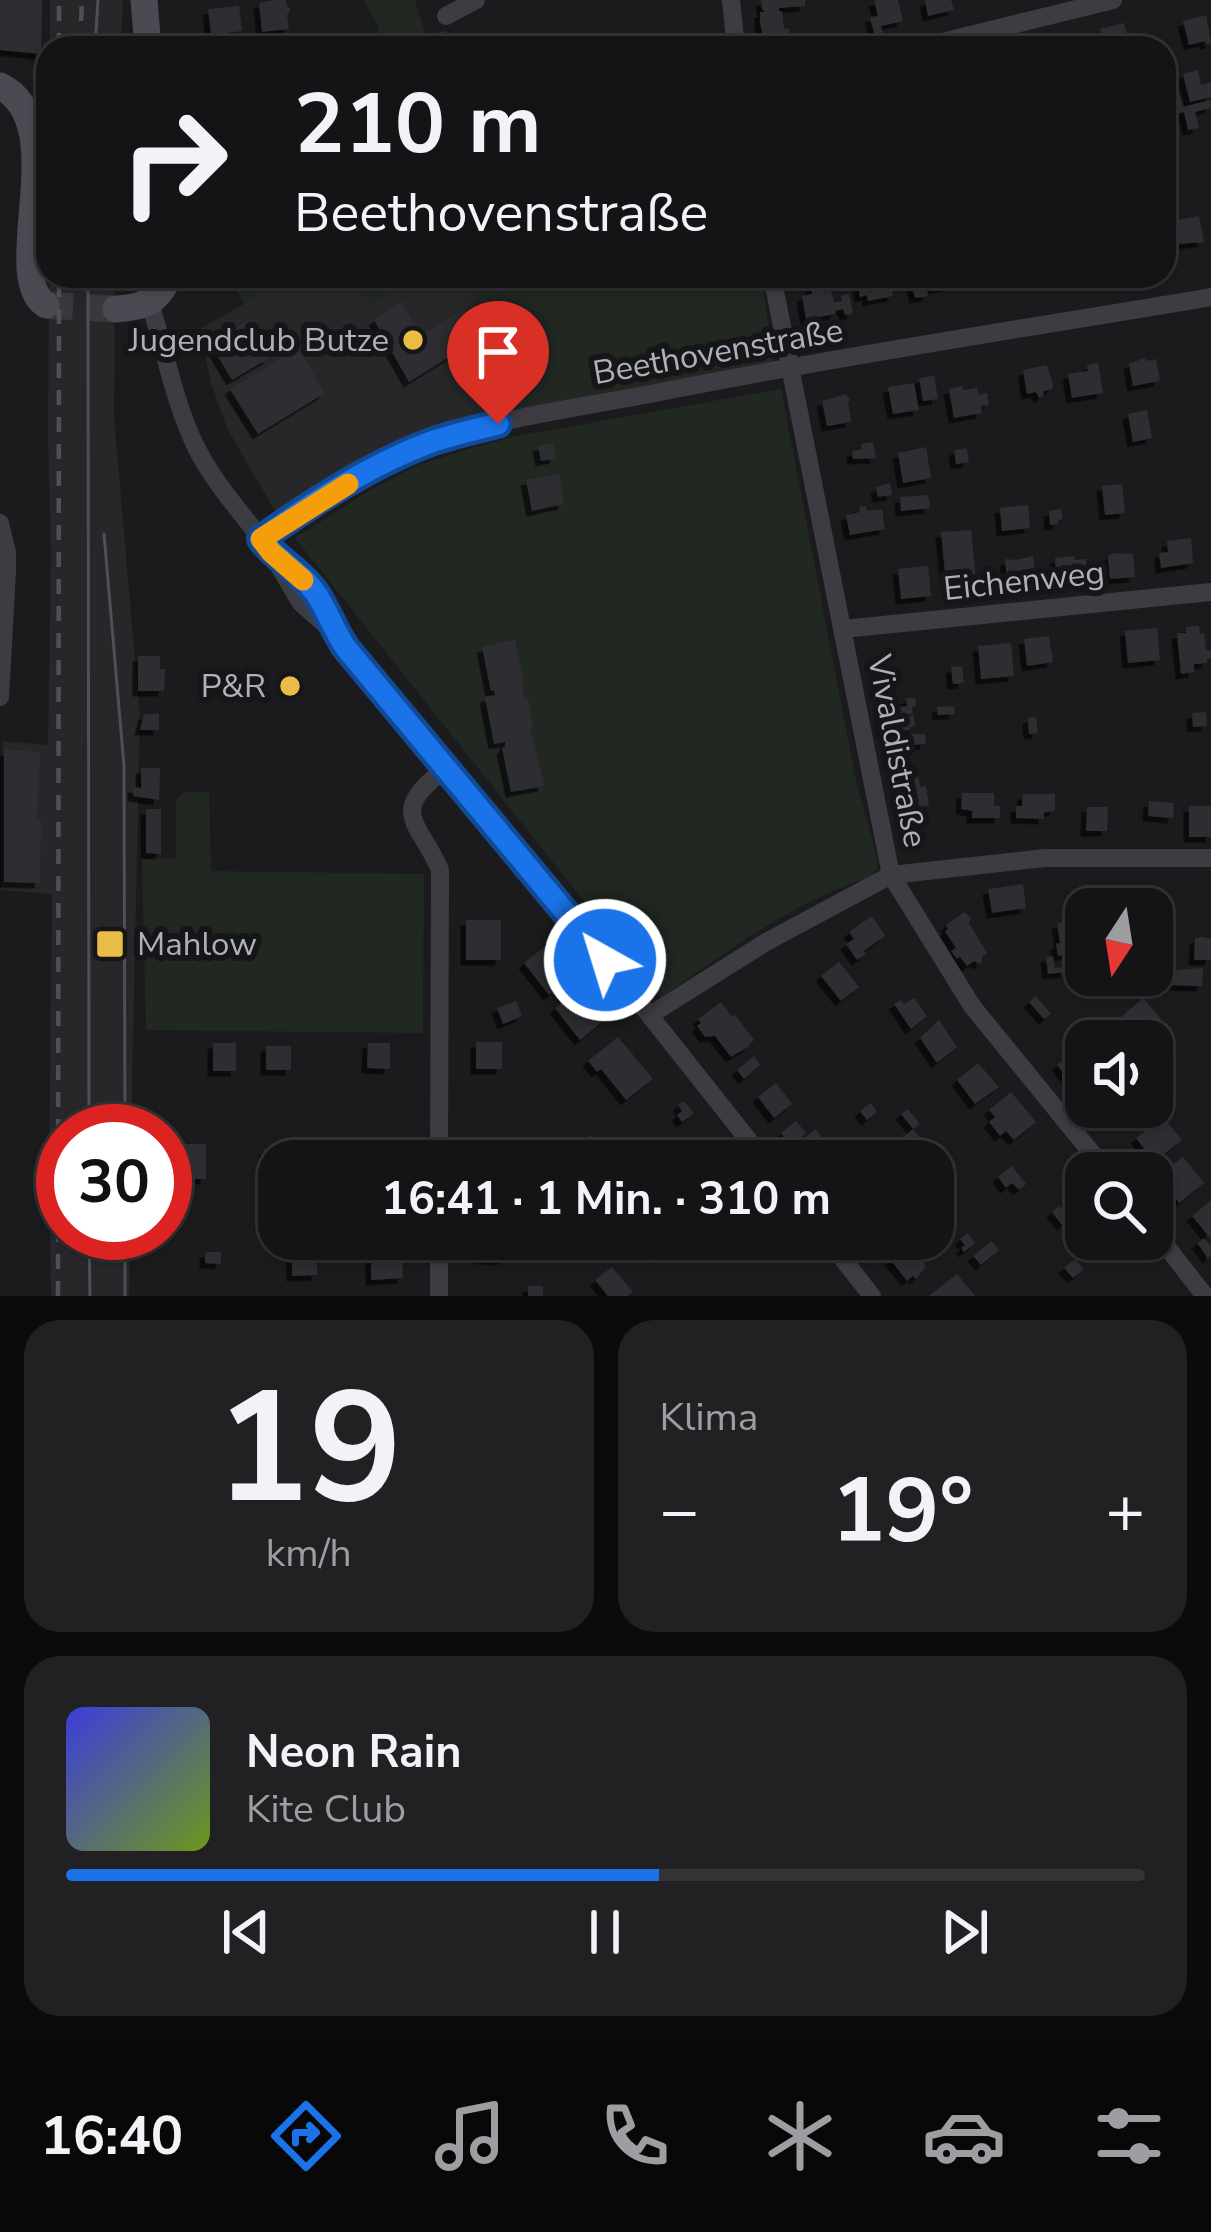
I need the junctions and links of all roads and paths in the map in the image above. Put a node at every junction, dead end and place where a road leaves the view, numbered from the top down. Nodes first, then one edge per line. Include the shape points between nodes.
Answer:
1 (144, 0) edge
2 (476, 0) edge
3 (731, 0) edge
4 (1113, 0) edge
5 (446, 16) dead end
6 (147, 36) edge
7 (735, 36) edge
8 (967, 36) edge
9 (0, 86) edge
10 (163, 288) edge
11 (774, 288) edge
12 (1211, 297) edge
13 (151, 303) junction
14 (46, 305) dead end
15 (116, 309) tunnel mouth
16 (788, 368) junction
17 (0, 523) edge
18 (266, 546) junction
19 (1211, 592) edge
20 (843, 629) junction
21 (0, 697) edge
22 (445, 769) junction
23 (1211, 858) edge
24 (891, 875) junction
25 (650, 1015) junction
26 (440, 1140) edge
27 (748, 1140) edge
28 (1091, 1152) edge
29 (1173, 1255) edge
30 (440, 1260) edge
31 (844, 1260) edge
32 (440, 1296) edge
33 (872, 1296) edge
34 (1205, 1296) edge

1 - 6 main road
2 - 5 street
3 - 7 street
4 - 8 street
9 - 14 main road via 22,108 27,133 14,269 26,293
10 - 13 main road
11 - 16 street, Vivaldistraße
12 - 16 street, Beethovenstraße
13 - 15 main road
13 - 18 street via 195,445
16 - 18 street, Beethovenstraße via 436,440 351,482
16 - 20 street, Vivaldistraße
17 - 21 street via 7,572
18 - 22 street via 316,591 337,635
19 - 20 street, Eichenweg
20 - 24 street, Vivaldistraße
22 - 25 street
22 - 26 street via 412,808 440,870
23 - 24 street via 1046,858
24 - 25 street
24 - 28 street, Vivaldistraße via 972,1006
25 - 27 street
29 - 34 street
30 - 32 street
31 - 33 street

